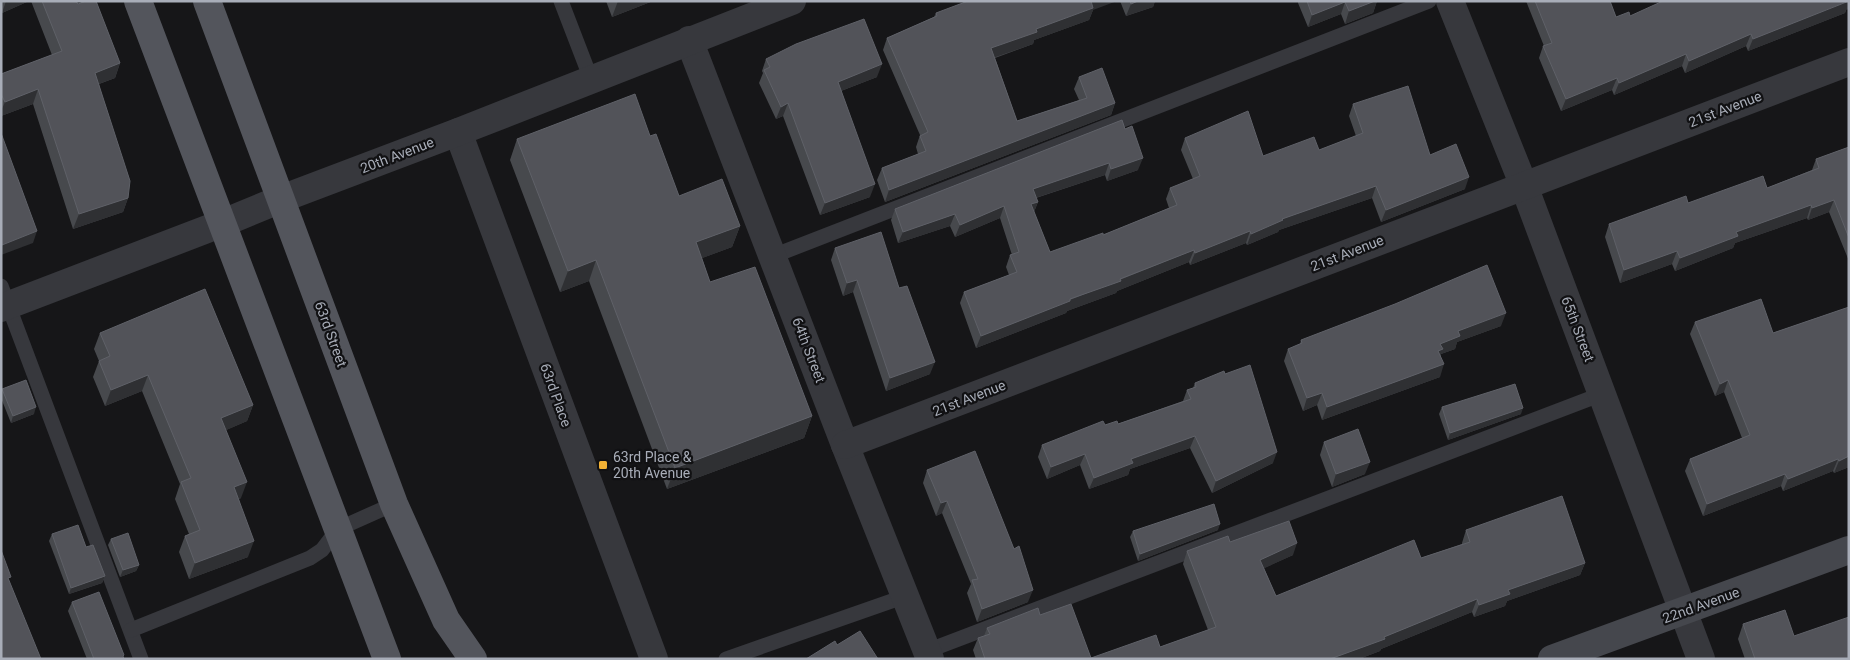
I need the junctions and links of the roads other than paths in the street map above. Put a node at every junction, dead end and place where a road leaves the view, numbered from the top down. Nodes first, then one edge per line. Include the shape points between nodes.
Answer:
1 (138, 1) edge
2 (207, 1) edge
3 (561, 1) edge
4 (792, 1) edge
5 (1429, 1) edge
6 (1450, 1) edge
7 (689, 40) junction
8 (1849, 62) edge
9 (590, 80) junction
10 (458, 132) junction
11 (1524, 186) junction
12 (280, 199) junction
13 (223, 224) junction
14 (773, 256) junction
15 (4, 300) edge
16 (1602, 394) junction
17 (845, 445) junction
18 (394, 504) junction
19 (338, 528) junction
20 (1849, 550) edge
21 (906, 596) junction
22 (1683, 611) junction
23 (130, 630) junction
24 (929, 655) edge
25 (141, 659) edge
26 (387, 659) edge
27 (473, 659) edge
28 (654, 659) edge
29 (726, 659) edge
30 (1552, 659) edge
31 (1701, 659) edge

1 - 13 main road
2 - 12 main road, 63rd Street
3 - 9 lane
4 - 7 street, 20th Avenue
5 - 14 lane
6 - 11 street, 65th Street
7 - 9 street, 20th Avenue
7 - 14 street, 64th Street
8 - 11 street, 21st Avenue
9 - 10 street, 20th Avenue
10 - 12 street, 20th Avenue
10 - 28 street, 63rd Place
11 - 16 street, 65th Street
11 - 17 street, 21st Avenue
12 - 13 street, 20th Avenue
12 - 18 main road, 63rd Street
13 - 15 street, 20th Avenue
13 - 19 main road
14 - 17 street, 64th Street
15 - 23 lane
16 - 22 street, 65th Street
16 - 24 lane
17 - 21 street, 64th Street
18 - 19 lane
18 - 27 main road, 63rd Street via 446,620
19 - 23 lane via 322,550 310,558
19 - 26 main road
20 - 22 street, 22nd Avenue
21 - 24 street, 64th Street
21 - 29 lane
22 - 30 street, 22nd Avenue
22 - 31 street, 65th Street
23 - 25 lane

